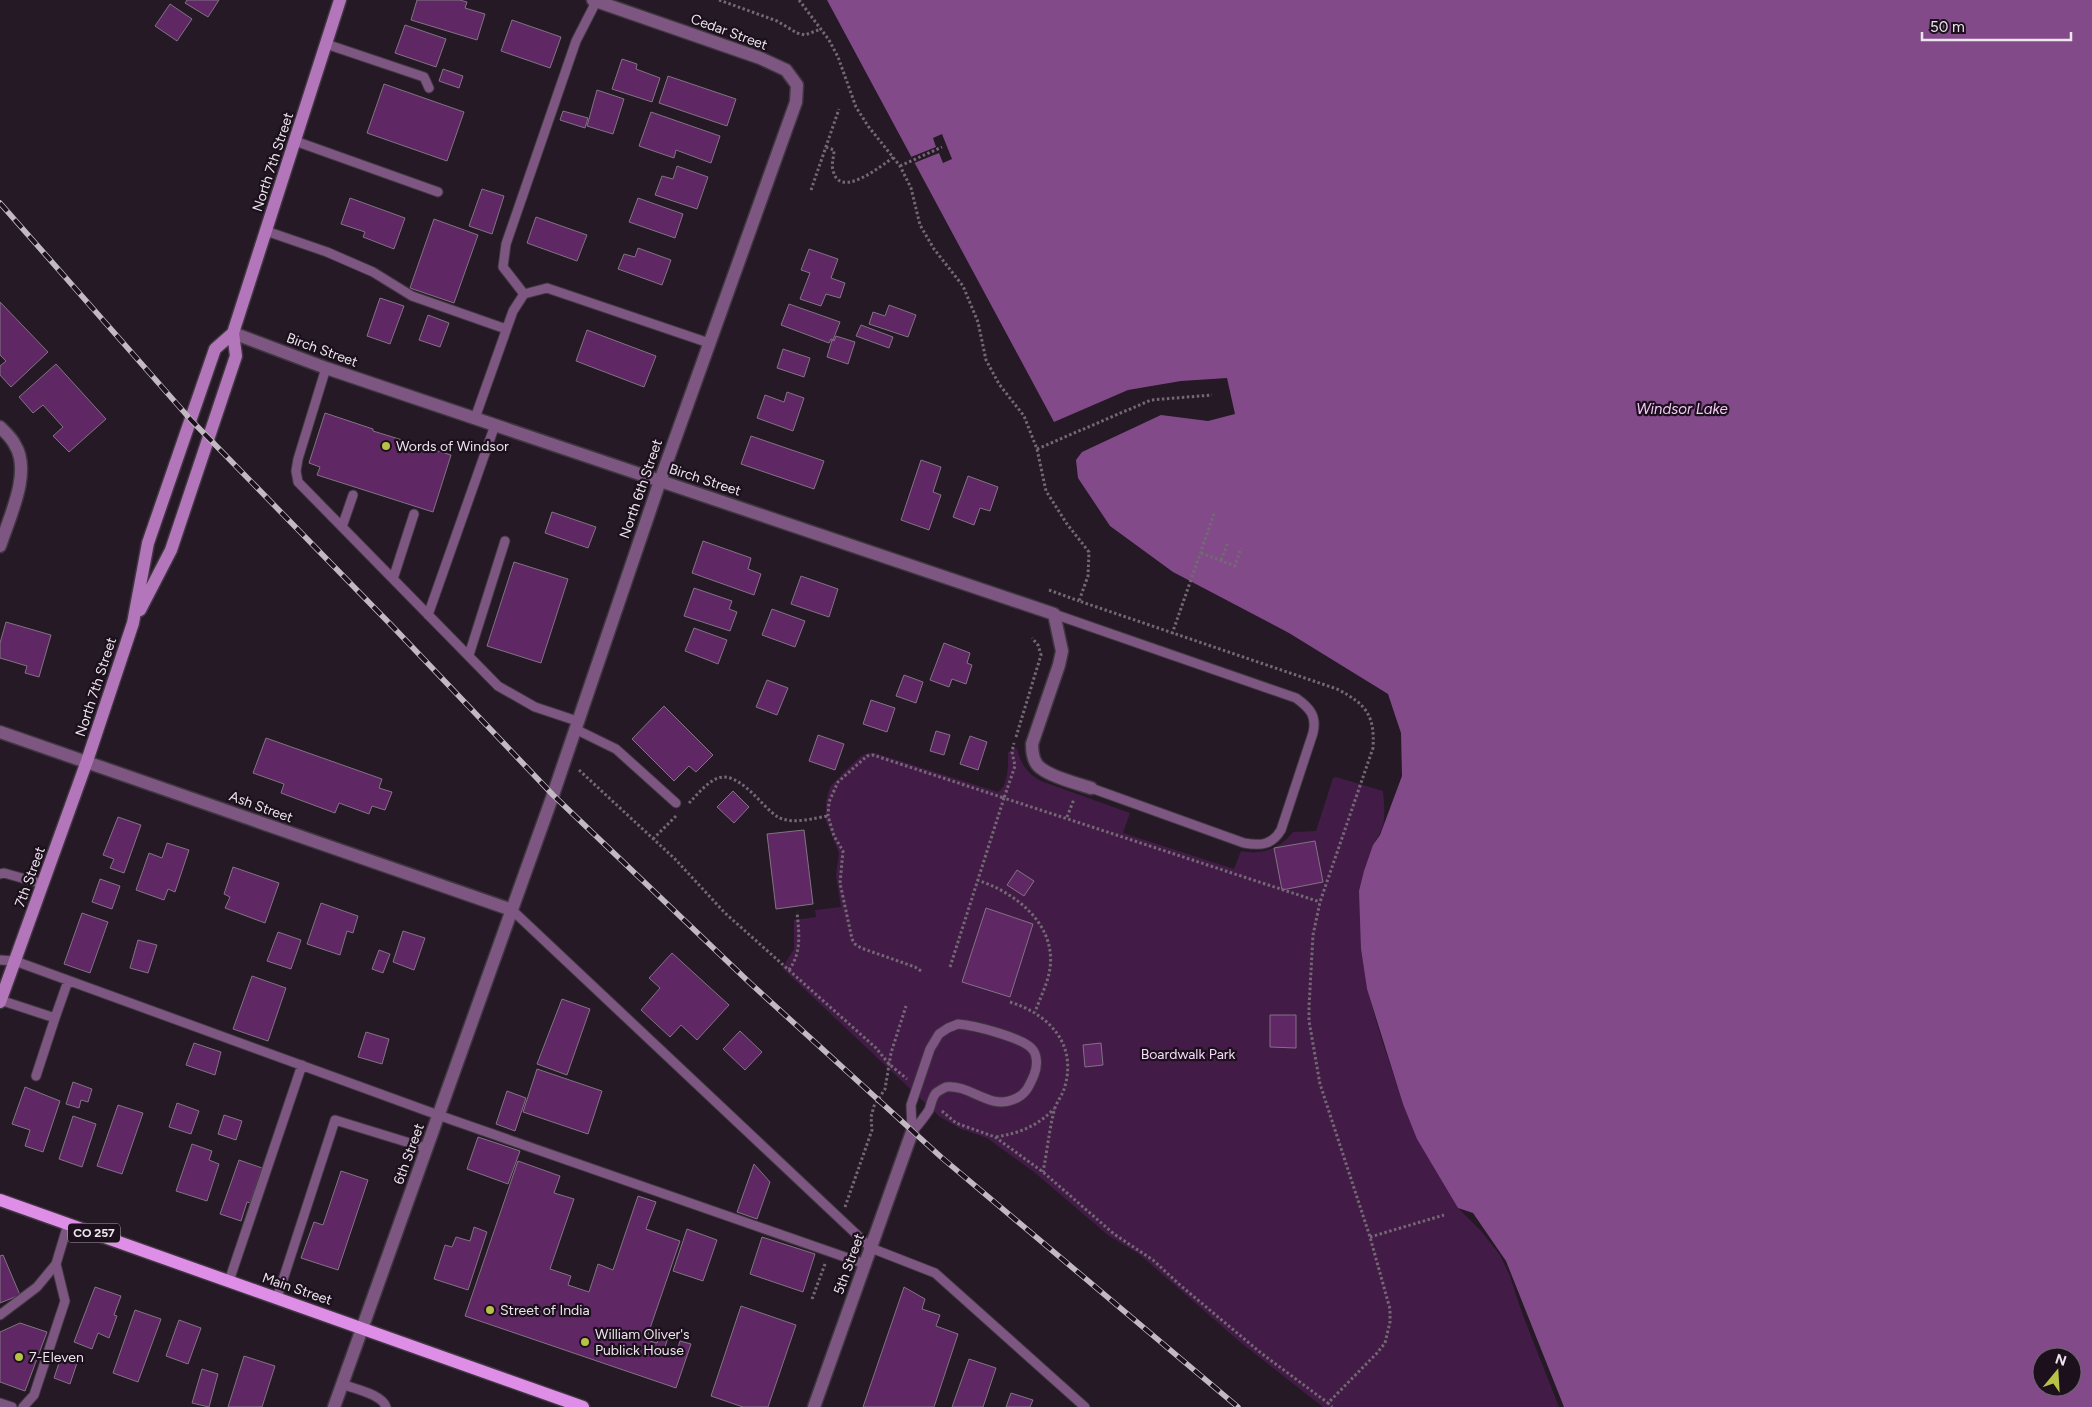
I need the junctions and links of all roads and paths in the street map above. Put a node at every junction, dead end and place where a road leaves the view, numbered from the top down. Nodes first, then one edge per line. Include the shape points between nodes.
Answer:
1 (340, 0) edge
2 (595, 0) edge
3 (719, 0) edge
4 (799, 0) edge
5 (821, 29) junction
6 (326, 44) junction
7 (793, 80) joint
8 (429, 88) dead end
9 (839, 109) dead end
10 (295, 142) junction
11 (826, 147) junction
12 (942, 147) dead end
13 (894, 157) junction
14 (900, 166) junction
15 (811, 190) dead end
16 (438, 192) dead end
17 (266, 231) junction
18 (524, 294) junction
19 (506, 329) junction
20 (233, 333) junction
21 (709, 343) junction
22 (326, 368) junction
23 (1212, 395) dead end
24 (475, 418) junction
25 (495, 425) junction
26 (0, 427) edge
27 (1037, 449) junction
28 (660, 481) junction
29 (353, 495) dead end
30 (1215, 511) dead end
31 (414, 514) dead end
32 (342, 527) junction
33 (505, 541) dead end
34 (1228, 542) dead end
35 (0, 546) edge
36 (1241, 548) dead end
37 (1201, 553) junction
38 (1221, 560) junction
39 (393, 579) junction
40 (1049, 590) dead end
41 (1079, 601) junction
42 (1054, 614) junction
43 (428, 615) junction
44 (134, 623) junction
45 (1172, 634) junction
46 (468, 656) junction
47 (576, 725) junction
48 (0, 732) edge
49 (565, 758) junction
50 (88, 761) junction
51 (1090, 788) joint
52 (1004, 798) junction
53 (676, 803) dead end
54 (686, 806) dead end
55 (680, 813) dead end
56 (828, 816) junction
57 (653, 839) junction
58 (0, 874) edge
59 (977, 880) junction
60 (43, 884) junction
61 (1320, 902) junction
62 (512, 910) junction
63 (797, 912) dead end
64 (0, 960) edge
65 (15, 961) junction
66 (950, 967) dead end
67 (789, 970) junction
68 (921, 971) dead end
69 (68, 981) junction
70 (0, 1001) edge
71 (1010, 1002) dead end
72 (906, 1006) dead end
73 (1035, 1012) junction
74 (55, 1018) junction
75 (890, 1064) junction
76 (302, 1065) junction
77 (36, 1076) dead end
78 (909, 1081) dead end
79 (1055, 1109) junction
80 (941, 1110) dead end
81 (438, 1115) junction
82 (912, 1132) junction
83 (995, 1137) junction
84 (426, 1148) junction
85 (1043, 1172) junction
86 (0, 1200) edge
87 (1444, 1215) dead end
88 (841, 1219) junction
89 (68, 1224) junction
90 (1370, 1237) junction
91 (871, 1248) junction
92 (829, 1251) junction
93 (56, 1264) junction
94 (865, 1264) junction
95 (229, 1281) junction
96 (277, 1298) junction
97 (812, 1299) dead end
98 (0, 1315) edge
99 (362, 1328) junction
100 (342, 1384) junction
101 (0, 1402) edge
102 (1328, 1403) junction
103 (12, 1407) edge
104 (23, 1407) edge
105 (334, 1407) edge
106 (386, 1407) edge
107 (583, 1407) edge
108 (814, 1407) edge
109 (1085, 1407) edge
110 (1332, 1407) edge

1 - 6 main road, North 7th Street
2 - 7 street, Cedar Street via 760,58 786,70
2 - 18 lane via 576,41 506,244 503,268
3 - 5 path via 778,21 797,33 805,35
4 - 5 path
5 - 13 path via 838,57 856,107
6 - 8 lane via 424,78
6 - 10 main road, North 7th Street
7 - 21 street, North 6th Street via 797,85 796,102
9 - 11 path
10 - 16 lane
10 - 17 main road, North 7th Street
11 - 13 path via 834,150 833,171 844,183 863,177
11 - 15 path
12 - 14 path
13 - 14 path
14 - 27 path via 911,188 920,225 963,286 978,322 986,360 999,384 1024,416
17 - 19 lane via 373,272 412,296
17 - 20 main road, North 7th Street
18 - 19 lane
18 - 21 lane via 547,288
19 - 24 lane
20 - 22 street, Birch Street
20 - 44 main road, North 7th Street via 236,356 171,550
20 - 44 main road, North 7th Street via 215,349 151,533
21 - 28 street, North 6th Street
22 - 24 street, Birch Street
22 - 32 lane via 296,471 298,482
23 - 27 path via 1150,400
24 - 25 street, Birch Street
25 - 28 street, Birch Street
25 - 43 lane
26 - 35 street via 15,444 22,479
27 - 41 path via 1046,491 1089,552 1088,576
28 - 42 street, Birch Street
28 - 47 street, North 6th Street
29 - 32 lane
30 - 37 path
31 - 39 lane
32 - 39 lane
33 - 46 lane
34 - 38 path
36 - 38 path via 1235,566
37 - 38 path
37 - 45 path
39 - 43 lane
40 - 41 path
41 - 45 path
42 - 51 street via 1062,651 1032,744 1034,759 1041,769
42 - 51 lane via 1296,698 1314,715 1316,723 1281,830 1268,844 1244,844
43 - 46 lane
44 - 50 main road, North 7th Street
45 - 61 path via 1337,689 1356,699 1373,723 1373,748
46 - 47 lane via 498,686
47 - 49 street, North 6th Street
47 - 53 lane via 616,749
48 - 50 street, Ash Street
49 - 57 path
49 - 62 street, North 6th Street
50 - 60 main road, 7th Street
50 - 62 street, Ash Street
52 - 56 path via 873,755 867,756 838,782 828,802
52 - 59 path
52 - 61 path
54 - 56 path via 713,780 722,778 740,782 778,817 798,820
55 - 57 path
56 - 68 path via 842,851 840,883 852,939 861,948
57 - 67 path via 724,913
58 - 60 lane
59 - 66 path
59 - 73 path via 1024,905 1047,937 1051,951 1050,968
60 - 65 main road, 7th Street
61 - 90 path via 1313,935 1309,1021 1320,1084
62 - 81 street, 6th Street
62 - 88 lane
63 - 67 path via 799,947
64 - 65 lane
65 - 69 lane
65 - 70 main road, 7th Street
67 - 75 path
69 - 74 lane
69 - 76 lane
70 - 74 lane
71 - 73 path
72 - 75 path
73 - 79 path via 1058,1033 1068,1066 1065,1087
74 - 77 lane
75 - 78 path
75 - 88 path via 885,1089 874,1106 872,1130
76 - 81 lane
76 - 95 lane
79 - 83 path via 1036,1125
79 - 85 path
80 - 83 path via 956,1123
81 - 84 street, 6th Street
81 - 92 lane
82 - 82 lane via 928,1111 936,1093 946,1087 998,1102 1021,1096 1029,1088 1035,1072 1036,1056 1032,1048 1024,1042 974,1025 958,1024 939,1034 930,1050 911,1105
82 - 91 street, 5th Street
83 - 85 path
84 - 96 lane via 335,1120
84 - 99 street, 6th Street
85 - 102 path via 1114,1234 1153,1260 1261,1354
86 - 89 main road, Main Street / CO 257
87 - 90 path
88 - 91 lane
89 - 93 lane
89 - 95 main road, Main Street / CO 257
90 - 102 path via 1390,1308 1388,1334 1377,1353
91 - 94 street, 5th Street
91 - 109 lane via 935,1273
92 - 94 lane
92 - 97 path
93 - 98 lane via 37,1287
93 - 104 lane via 65,1301 34,1395
94 - 108 street, 5th Street
95 - 96 main road, Main Street / CO 257
96 - 99 main road, Main Street / CO 257
99 - 100 street, 6th Street
99 - 107 main road, Main Street / CO 257
100 - 105 street, 6th Street
100 - 106 lane via 380,1398
101 - 103 lane
102 - 110 path

